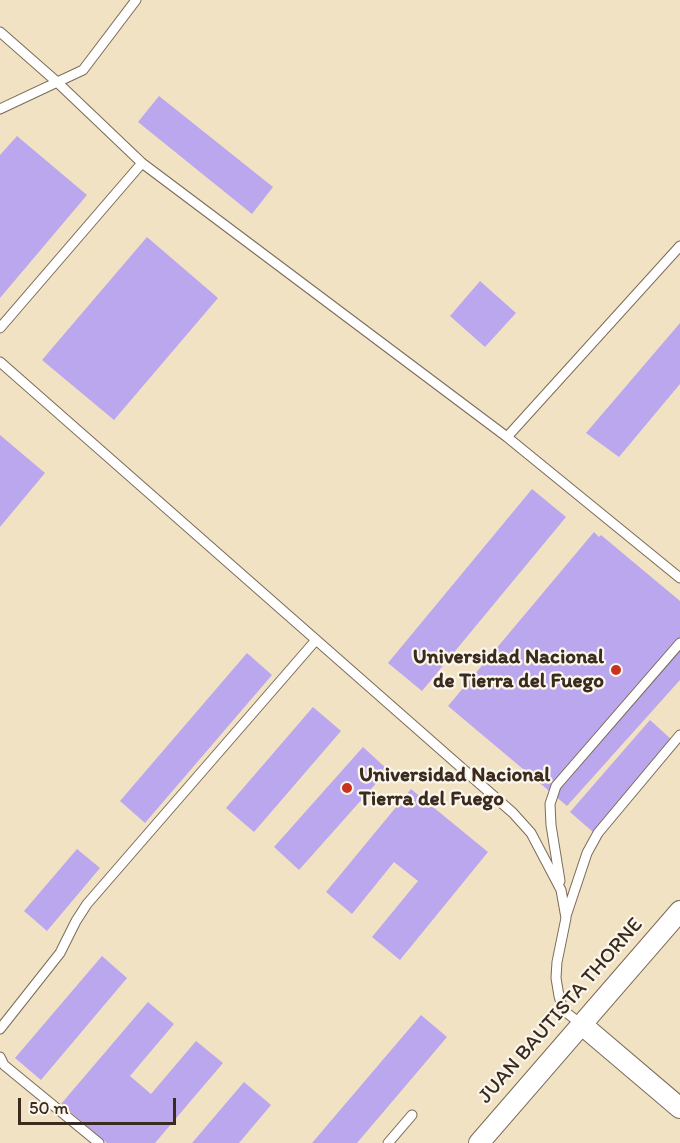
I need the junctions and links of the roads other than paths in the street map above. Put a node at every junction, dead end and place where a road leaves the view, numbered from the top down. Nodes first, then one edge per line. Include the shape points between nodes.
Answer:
1 (136, 0) edge
2 (0, 32) edge
3 (57, 82) junction
4 (0, 110) edge
5 (142, 163) junction
6 (680, 246) edge
7 (0, 328) edge
8 (0, 362) edge
9 (507, 437) junction
10 (680, 578) edge
11 (316, 640) junction
12 (680, 643) edge
13 (680, 735) edge
14 (561, 890) junction
15 (680, 911) edge
16 (566, 918) junction
17 (580, 1024) junction
18 (0, 1029) edge
19 (0, 1057) edge
20 (680, 1108) edge
21 (412, 1115) dead end
22 (99, 1143) edge
23 (388, 1143) edge
24 (479, 1143) edge

1 - 3 lane via 83,70
2 - 3 lane
3 - 4 lane
3 - 5 lane
5 - 7 lane
5 - 9 lane
6 - 9 lane
8 - 11 lane
9 - 10 lane
11 - 14 lane via 513,813 531,833
11 - 18 lane via 87,904 60,953
12 - 14 lane via 556,786 550,804 551,825
13 - 16 lane via 598,833 587,853
14 - 16 lane
15 - 17 street, JUAN BAUTISTA THORNE
16 - 17 lane via 557,962 557,987 564,1010
17 - 20 street
17 - 24 street, JUAN BAUTISTA THORNE
19 - 22 lane via 4,1065
21 - 23 lane

